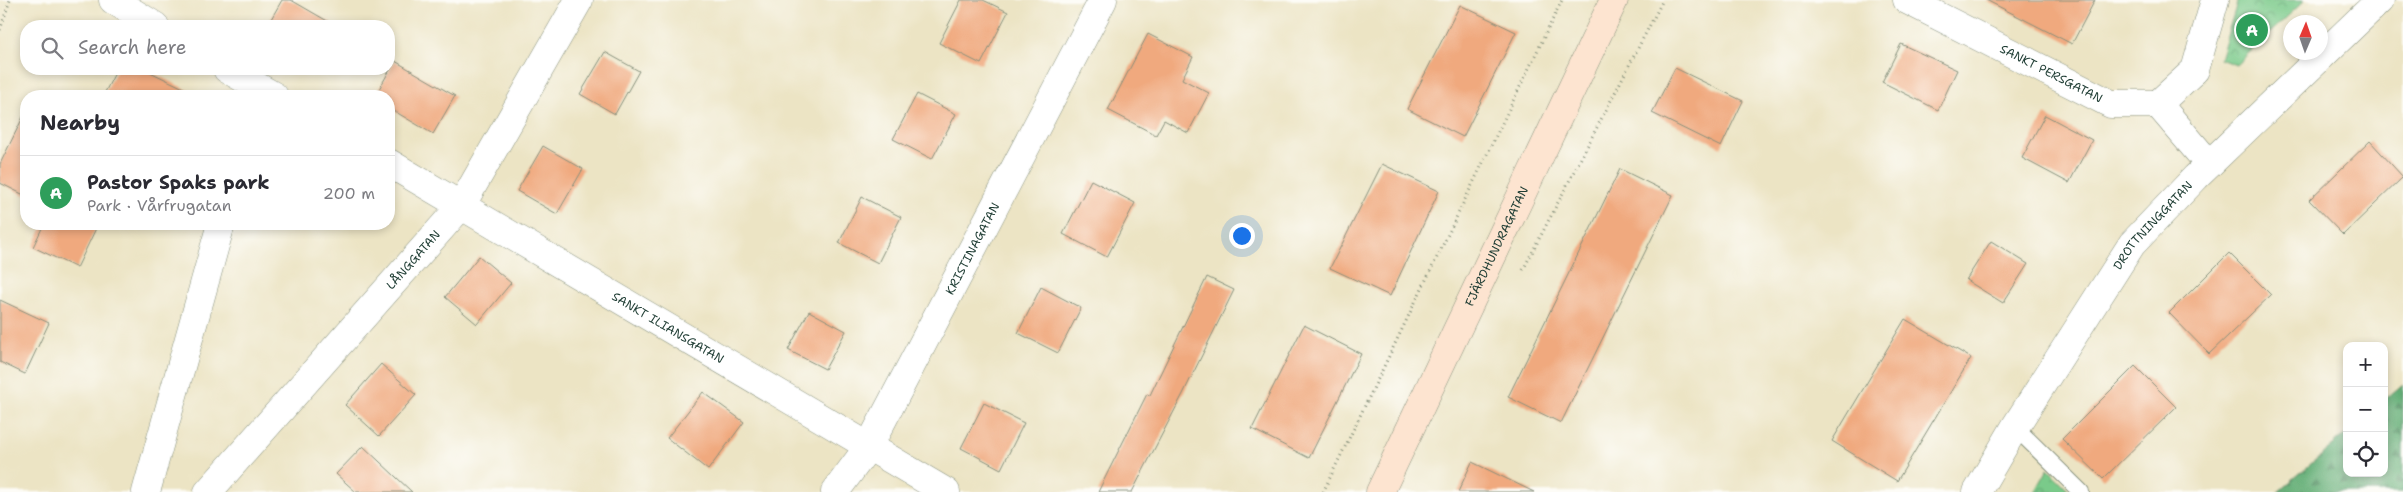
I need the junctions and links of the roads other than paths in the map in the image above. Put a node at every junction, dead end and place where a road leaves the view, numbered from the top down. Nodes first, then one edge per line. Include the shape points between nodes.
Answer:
1 (113, 0) edge
2 (579, 0) edge
3 (1103, 0) edge
4 (1614, 0) edge
5 (1907, 0) edge
6 (2216, 0) edge
7 (2380, 0) edge
8 (145, 20) edge
9 (237, 75) edge
10 (259, 90) edge
11 (2158, 104) junction
12 (2209, 164) junction
13 (395, 168) edge
14 (461, 206) junction
15 (219, 230) edge
16 (2015, 427) junction
17 (869, 446) junction
18 (146, 492) edge
19 (208, 492) edge
20 (835, 492) edge
21 (946, 492) edge
22 (1380, 492) edge
23 (1977, 492) edge
24 (2081, 492) edge

1 - 8 street
2 - 14 street, LÅNGGATAN
3 - 17 street, KRISTINAGATAN
4 - 22 main road, FJÄRDHUNDRAGATAN
5 - 11 street, SANKT PERSGATAN via 2110,104
6 - 11 street via 2195,70
7 - 12 street, DROTTNINGGATAN
9 - 10 street
11 - 12 street
12 - 16 street, DROTTNINGGATAN via 2132,244
13 - 14 street, SANKT ILIANSGATAN
14 - 17 street, SANKT ILIANSGATAN
14 - 19 street, LÅNGGATAN
15 - 18 street
16 - 23 street, DROTTNINGGATAN
16 - 24 lane
17 - 20 street, KRISTINAGATAN
17 - 21 street, SANKT ILIANSGATAN

